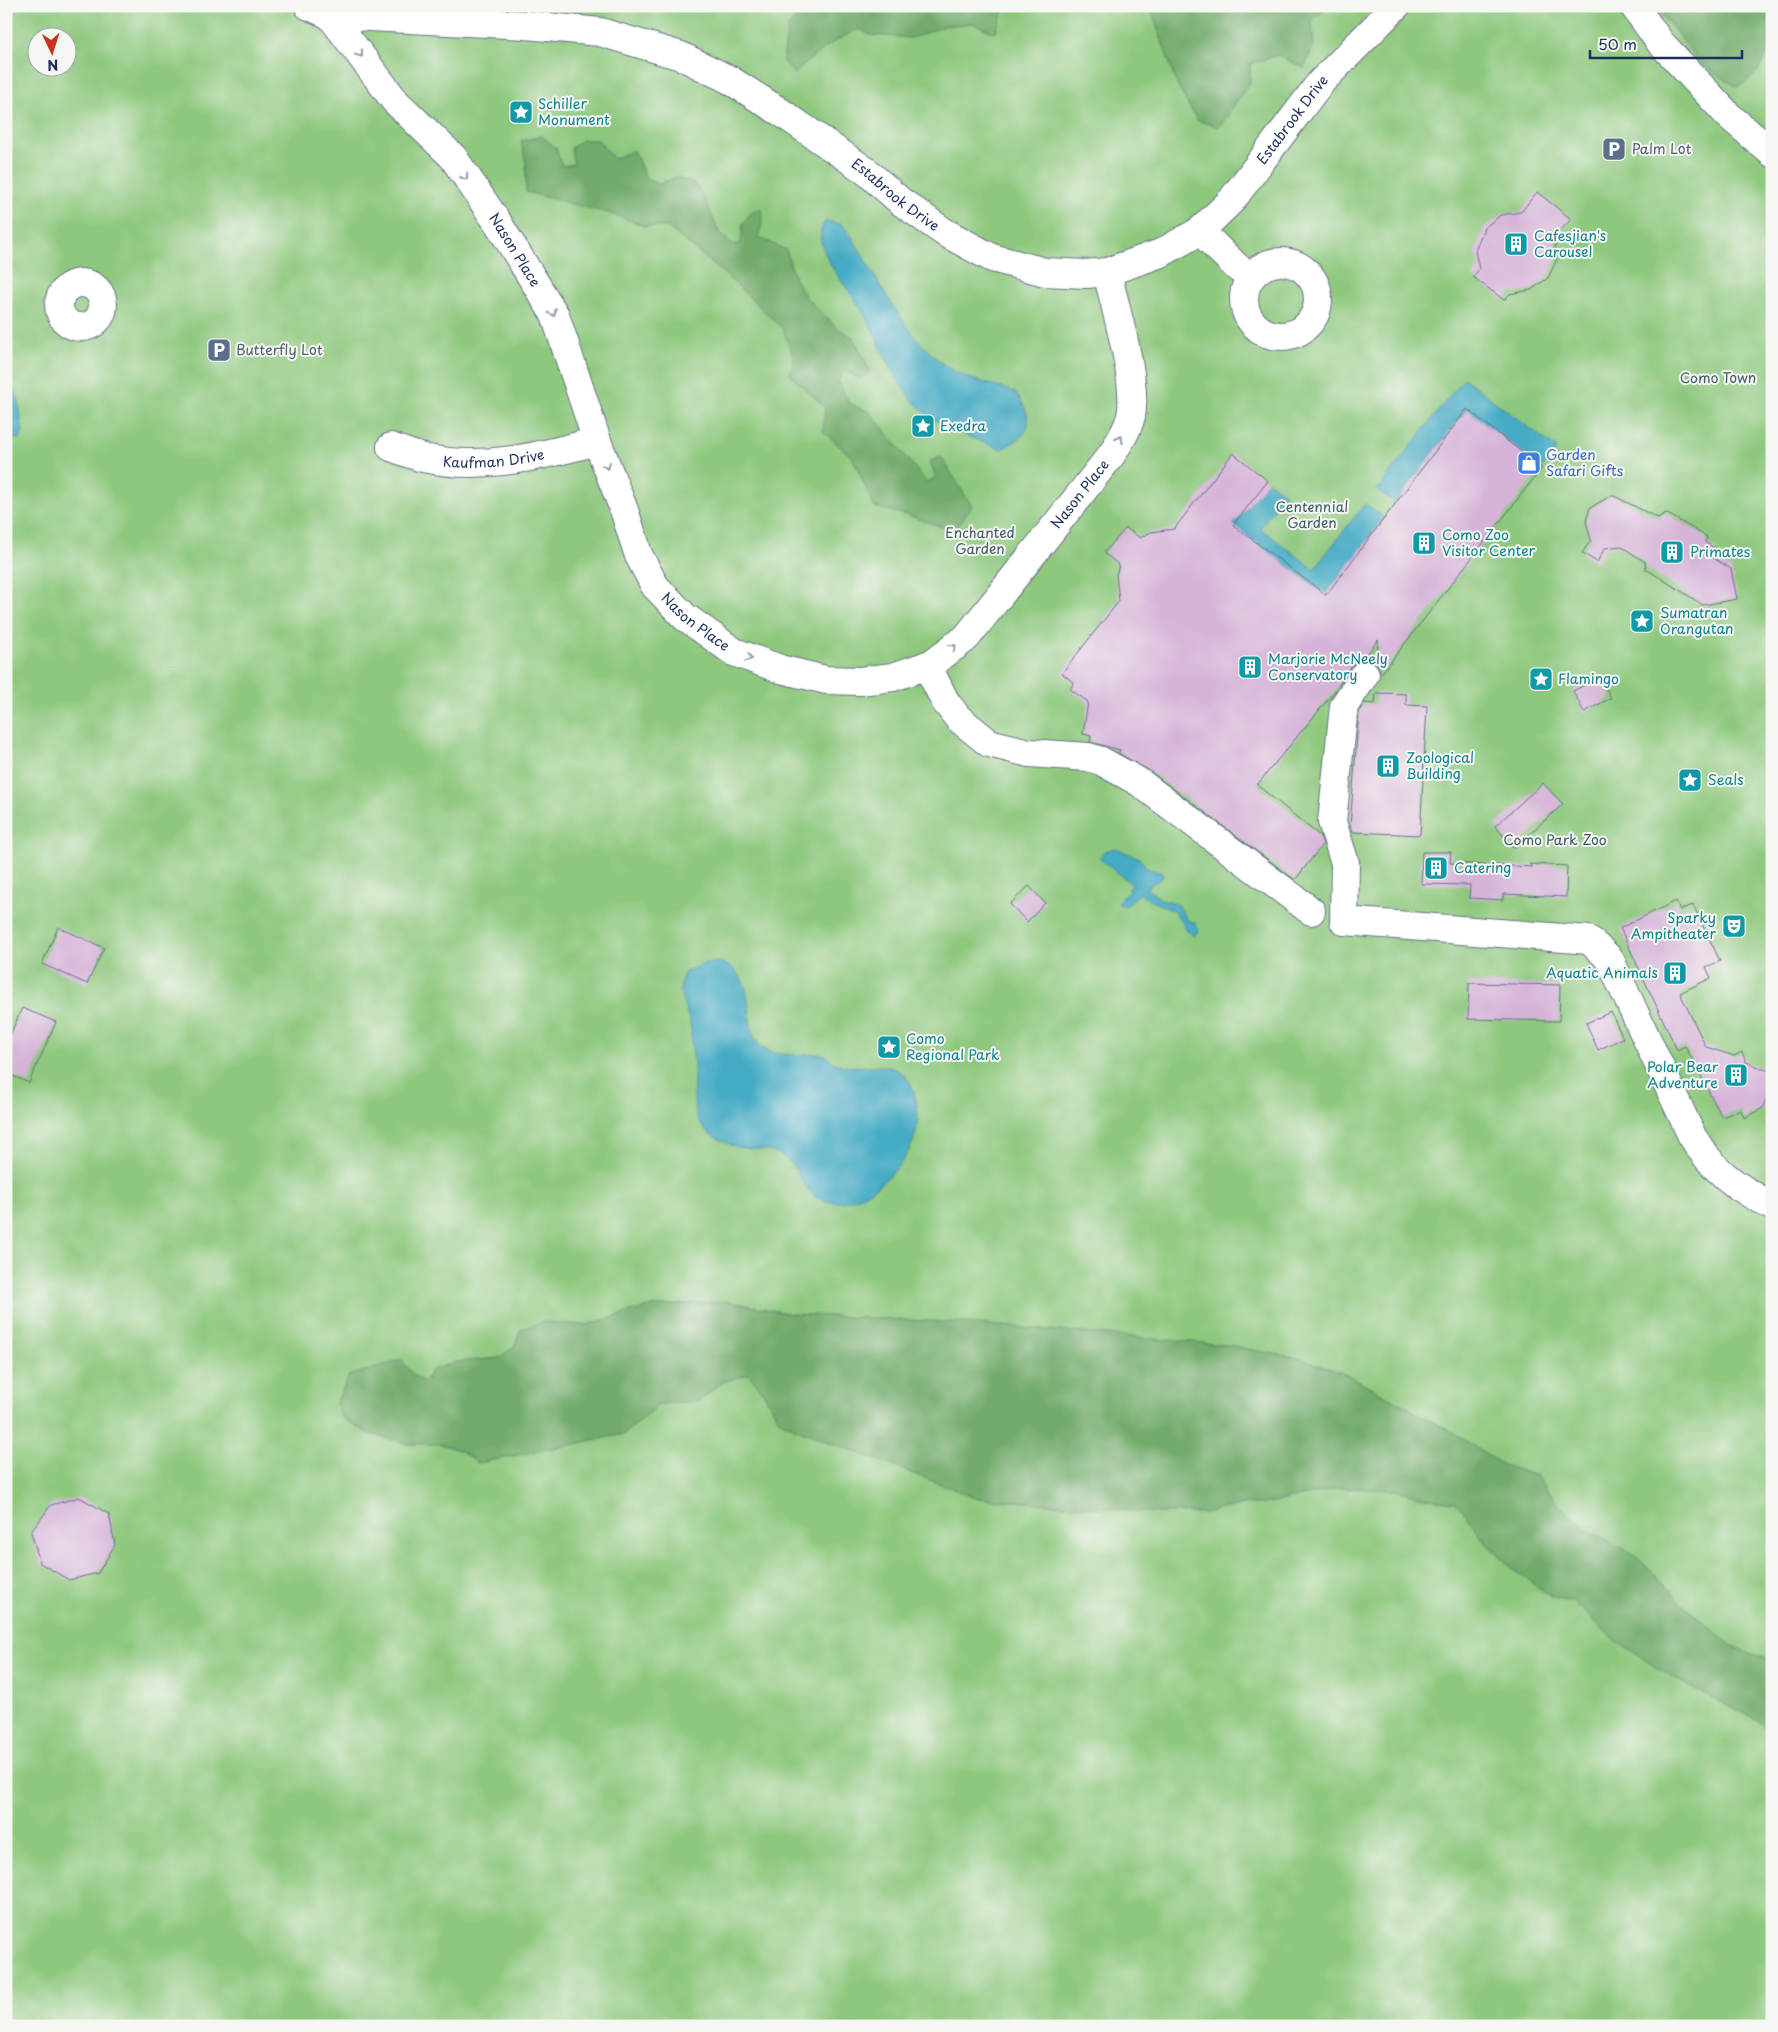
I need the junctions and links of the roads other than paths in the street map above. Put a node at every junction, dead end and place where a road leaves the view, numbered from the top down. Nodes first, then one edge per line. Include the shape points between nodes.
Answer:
1 (1396, 6) edge
2 (1634, 6) edge
3 (320, 11) edge
4 (1772, 153) edge
5 (1200, 231) junction
6 (1107, 272) junction
7 (1252, 276) dead end
8 (596, 441) junction
9 (391, 447) dead end
10 (927, 665) junction
11 (1365, 674) dead end
12 (1311, 911) dead end
13 (1772, 1206) edge

1 - 5 street, Estabrook Drive via 1320,83 1230,201
2 - 4 street via 1660,42 1728,115
3 - 6 street, Estabrook Drive via 600,32 681,56 730,80 782,113 866,171 900,201 944,232 992,258 1045,272
3 -> 8 street, Nason Place via 395,101 453,157 498,223 555,315
5 - 6 street, Estabrook Drive via 1161,253
5 - 7 street via 1238,268
10 -> 6 street, Nason Place via 966,638 1112,454 1122,437 1131,416 1131,391 1123,336
8 - 9 street, Kaufman Drive via 530,457 460,463 427,459
8 -> 10 street, Nason Place via 640,556 655,586 685,617 734,652 780,669 826,680 860,681 893,677
10 - 12 street via 945,702 958,718 989,743 1029,753 1088,757 1101,761 1139,782
11 - 13 street via 1344,706 1332,822 1345,863 1344,922 1589,940 1609,958 1692,1136 1705,1157 1746,1193

